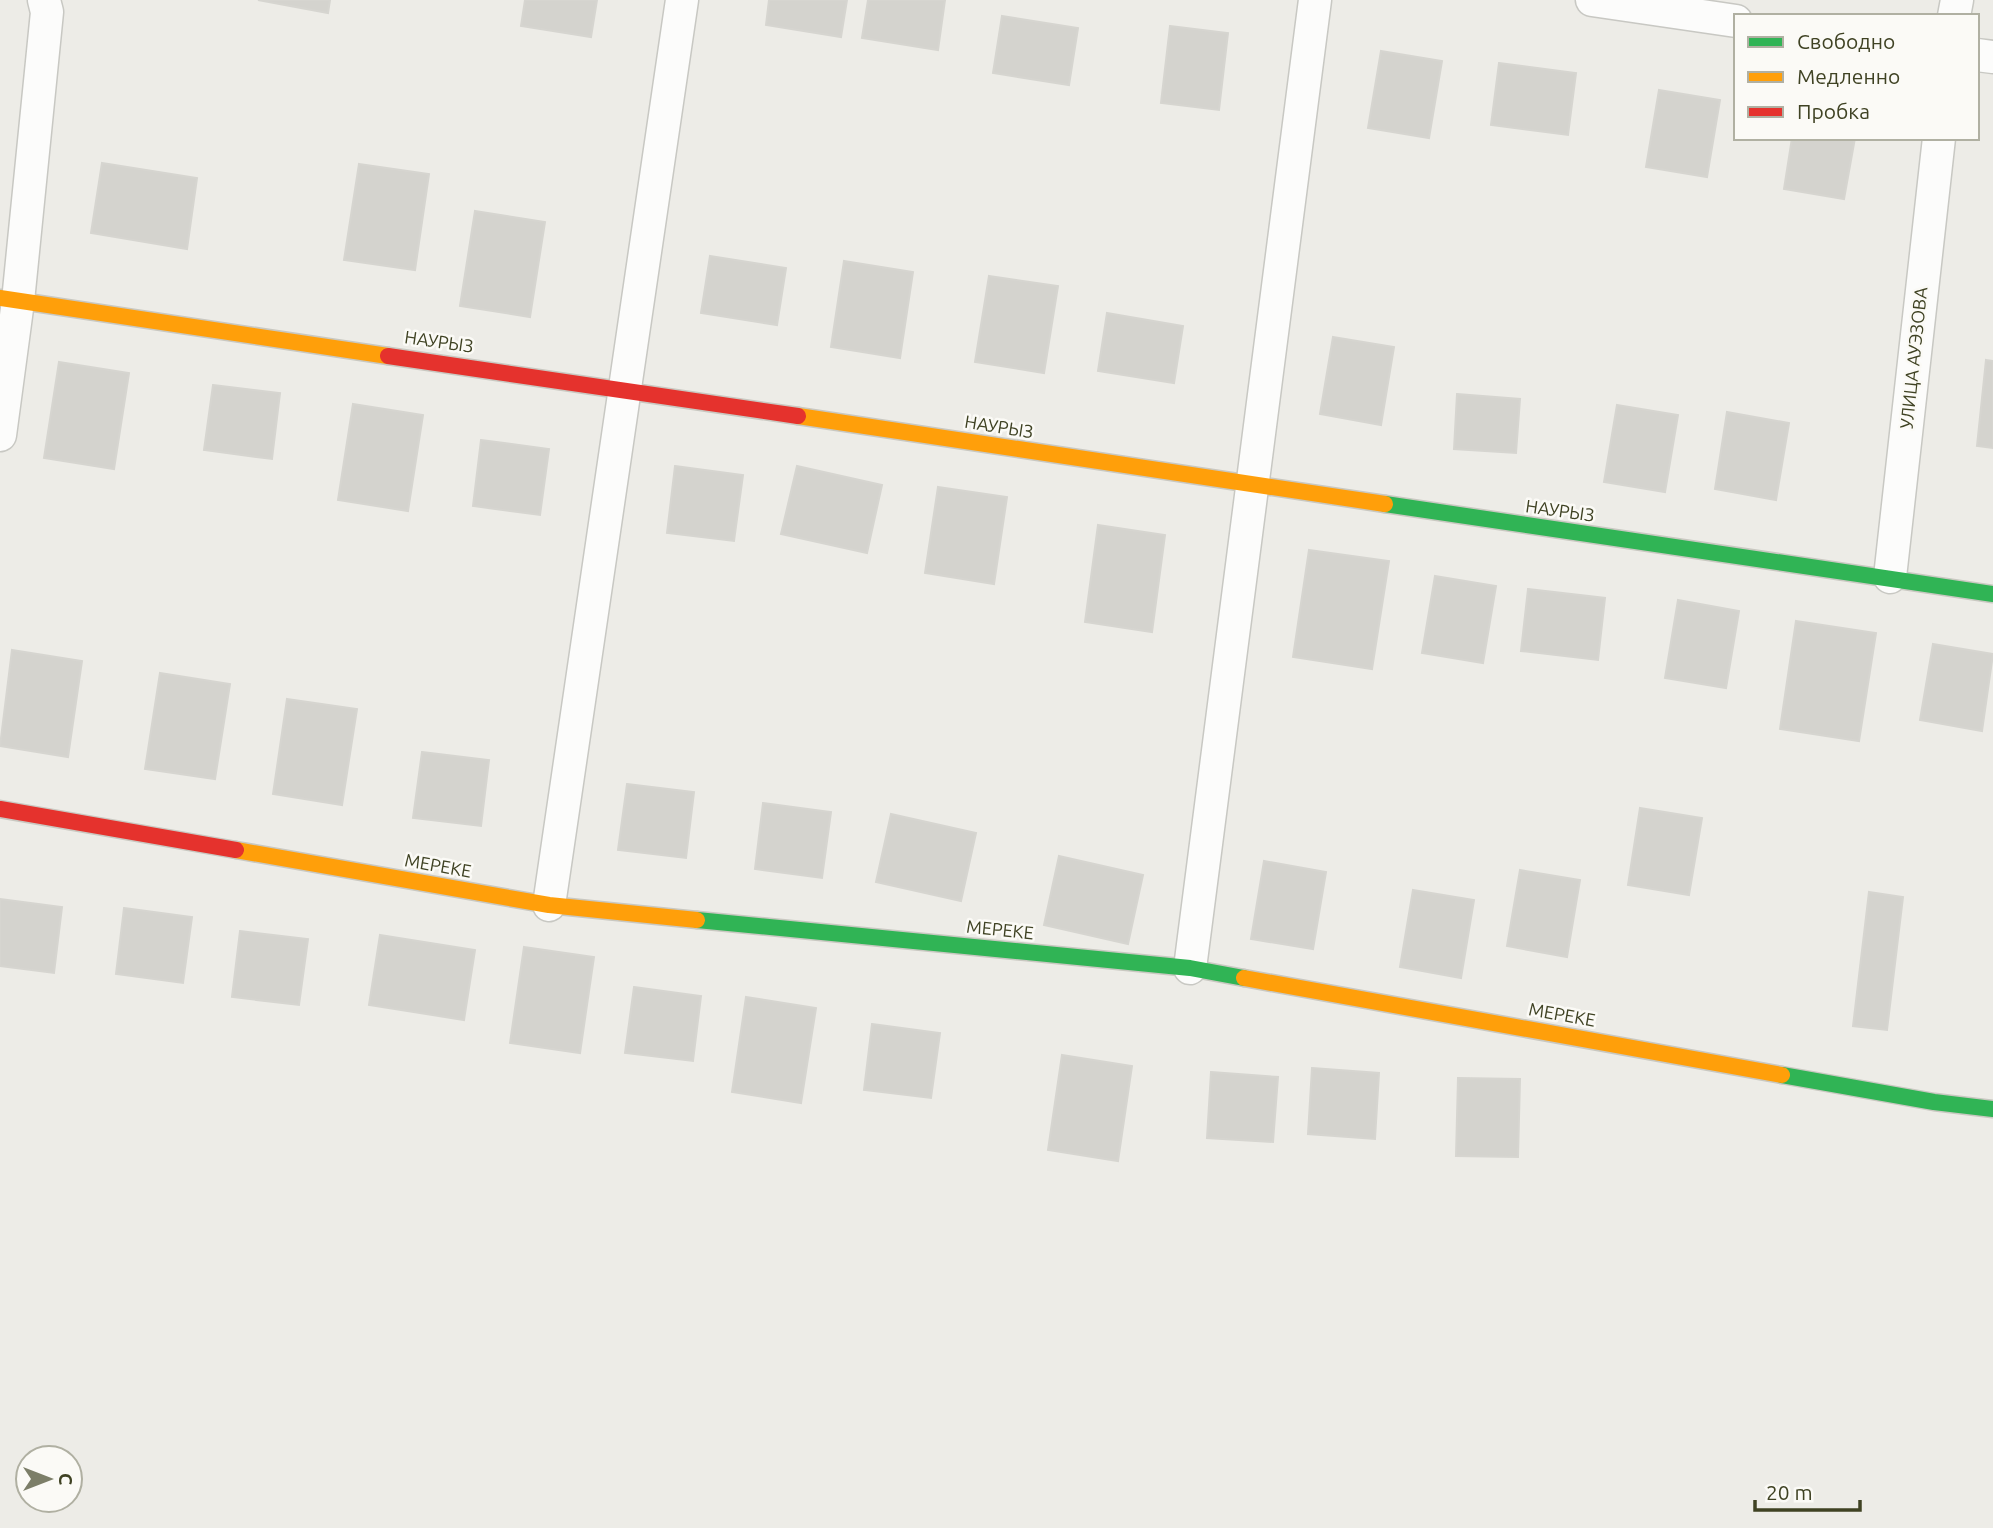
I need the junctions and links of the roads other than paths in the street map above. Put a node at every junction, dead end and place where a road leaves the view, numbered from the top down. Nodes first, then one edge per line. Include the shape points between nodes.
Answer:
1 (44, 0) edge
2 (682, 0) edge
3 (1315, 0) edge
4 (1592, 0) edge
5 (1734, 20) edge
6 (1938, 140) edge
7 (9, 300) edge
8 (625, 388) junction
9 (0, 435) edge
10 (1252, 486) junction
11 (1890, 577) junction
12 (1993, 594) edge
13 (0, 809) edge
14 (550, 905) junction
15 (1190, 968) junction
16 (1993, 1108) edge

1 - 7 street via 47,12
2 - 8 street
3 - 10 street
4 - 5 street
6 - 11 street, УЛИЦА АУЭЗОВА
7 - 8 street, НАУРЫЗ
7 - 9 street
8 - 10 street, НАУРЫЗ
8 - 14 street
10 - 11 street, НАУРЫЗ
10 - 15 street
11 - 12 street, НАУРЫЗ
13 - 14 street, МЕРЕКЕ
14 - 15 street, МЕРЕКЕ
15 - 16 street, МЕРЕКЕ via 1934,1102

